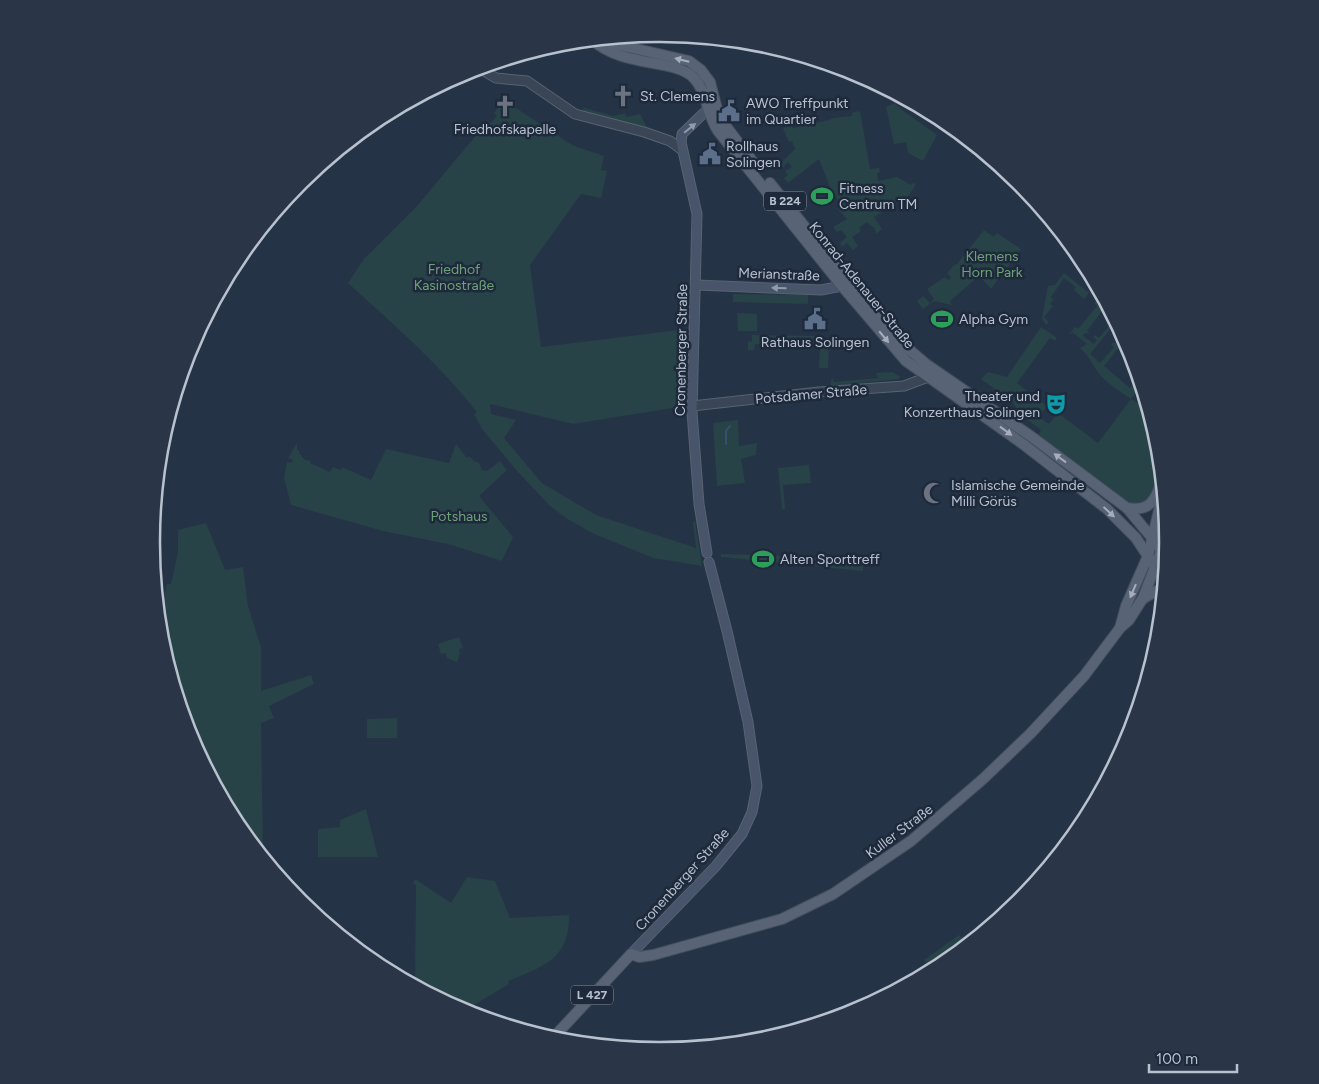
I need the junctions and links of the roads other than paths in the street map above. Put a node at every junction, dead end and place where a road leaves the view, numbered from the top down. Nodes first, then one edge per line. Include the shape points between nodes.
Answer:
1 (618, 45) edge
2 (601, 46) edge
3 (488, 73) edge
4 (702, 91) junction
5 (714, 99) junction
6 (707, 110) junction
7 (681, 149) junction
8 (696, 285) junction
9 (842, 286) junction
10 (859, 295) junction
11 (928, 377) junction
12 (692, 406) junction
13 (1157, 496) edge
14 (1127, 508) junction
15 (1159, 536) edge
16 (1157, 555) edge
17 (1156, 593) edge
18 (1143, 598) junction
19 (1120, 628) junction
20 (631, 954) junction
21 (559, 1031) edge

5 -> 1 main road, B 224 via 703,72 689,61
2 - 4 main road, B 224 via 621,58 685,71 696,80
3 - 7 street via 496,78 527,81 575,114 644,132 670,141
4 - 5 main road, B 224
4 - 6 main road, B 224
5 - 6 main road
5 - 10 main road, Konrad-Adenauer-Straße / B 224 via 719,117 729,132
7 -> 6 main road via 682,134
6 - 9 main road, Konrad-Adenauer-Straße / B 224 via 718,131
7 - 8 main road, Cronenberger Straße / L 427 via 697,214
9 -> 8 main road, Merianstraße via 821,290
8 - 12 main road, Cronenberger Straße / L 427
9 - 10 main road
9 -> 11 main road, Konrad-Adenauer-Straße / B 224 via 906,361
14 -> 10 main road, Konrad-Adenauer-Straße / B 224 via 926,364 905,346
11 - 12 street, Potsdamer Straße via 904,386
11 -> 16 main road, Konrad-Adenauer-Straße / B 224 via 1106,509
12 - 20 main road, Cronenberger Straße / L 427 via 699,500 708,557 748,722 757,786 752,812 742,834 716,866
13 - 14 main road via 1144,508
14 - 16 main road, Konrad-Adenauer-Straße / B 224
15 - 16 main road
16 - 18 main road, Kuller Straße
16 -> 19 main road, Kuller Straße via 1126,606
17 - 18 main road
18 - 19 main road, Kuller Straße
19 - 20 main road, Kuller Straße via 1057,707 994,769 936,822 858,878 809,907 767,924 653,955 639,957
20 - 21 main road, Cronenberger Straße / L 427

